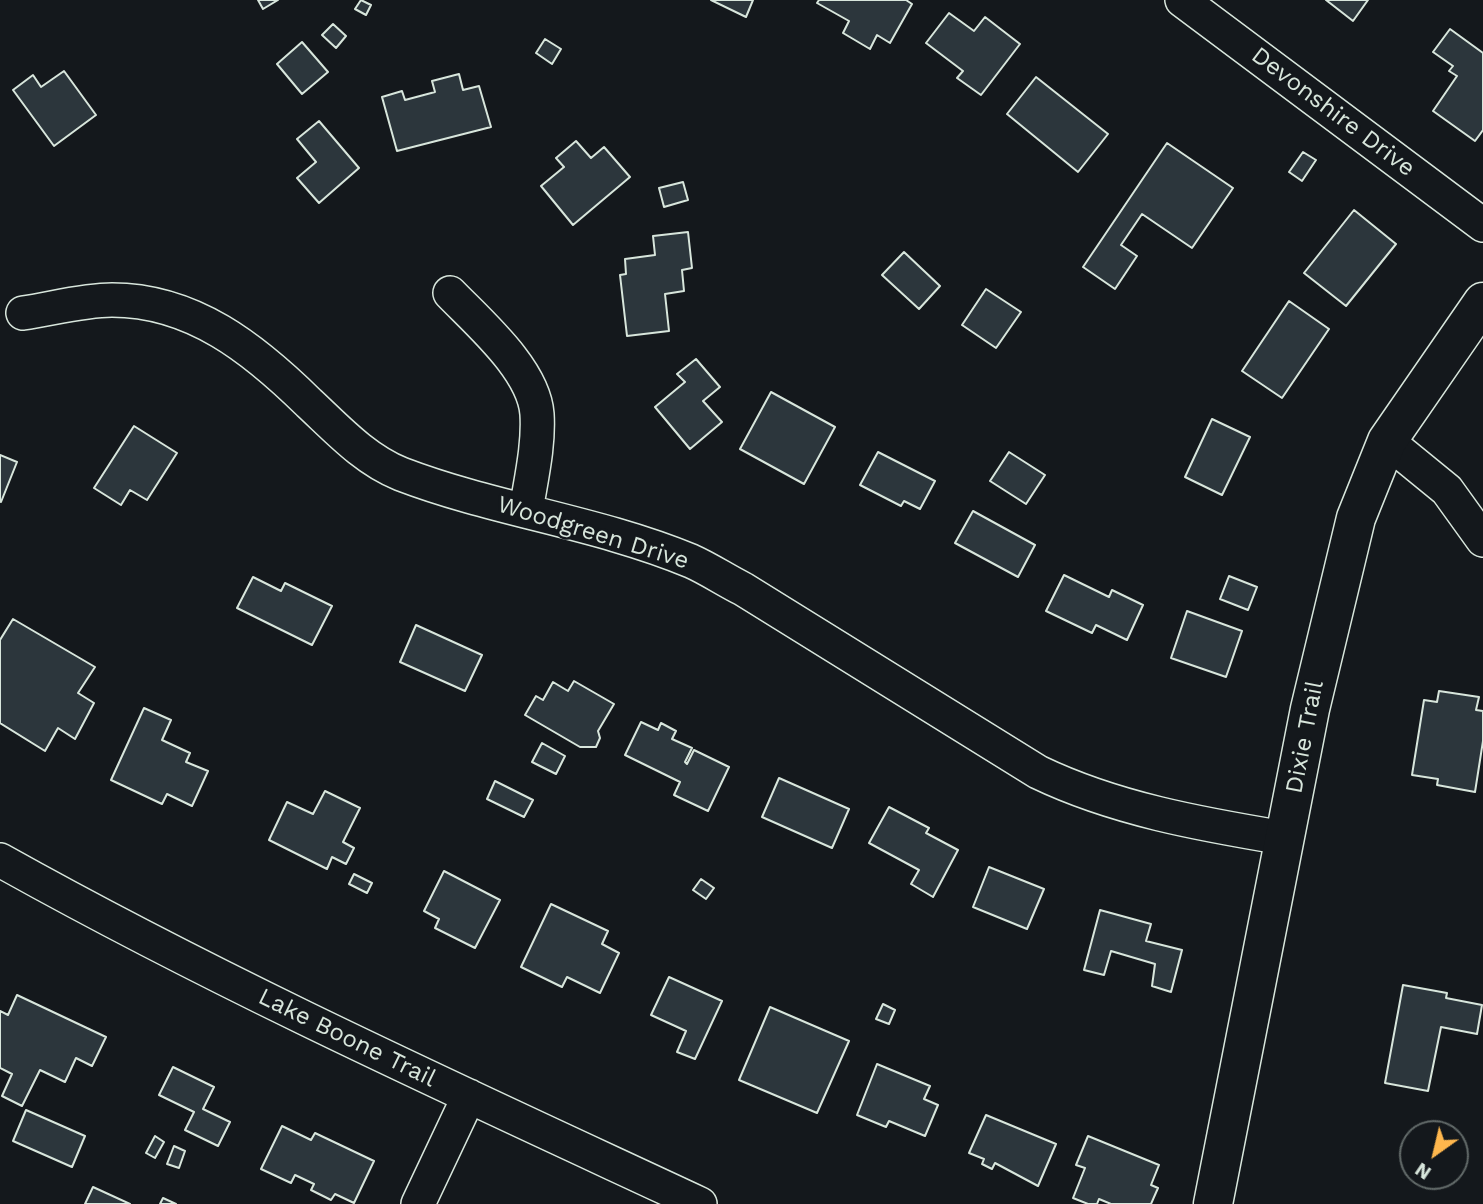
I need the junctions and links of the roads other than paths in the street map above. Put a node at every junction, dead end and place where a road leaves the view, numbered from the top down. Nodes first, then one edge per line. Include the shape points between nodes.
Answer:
1 (1182, 0) edge
2 (1483, 225) edge
3 (450, 293) dead end
4 (1483, 302) edge
5 (23, 313) dead end
6 (1387, 441) junction
7 (526, 511) junction
8 (1483, 540) edge
9 (1284, 838) junction
10 (0, 860) edge
11 (469, 1096) junction
12 (418, 1204) edge
13 (700, 1204) edge
14 (1213, 1204) edge

1 - 2 street, Devonshire Drive
3 - 7 street via 528,382 537,411 537,437
4 - 6 main road, Dixie Trail
5 - 7 street, Woodgreen Drive via 111,300 159,306 196,317 230,335 271,366 349,441 398,473
6 - 8 street via 1447,490
6 - 9 main road, Dixie Trail via 1343,564
7 - 9 street, Woodgreen Drive via 692,562 1038,772 1078,791 1148,811
9 - 14 main road, Dixie Trail
10 - 11 street, Lake Boone Trail via 149,941
11 - 12 street
11 - 13 street, Lake Boone Trail

